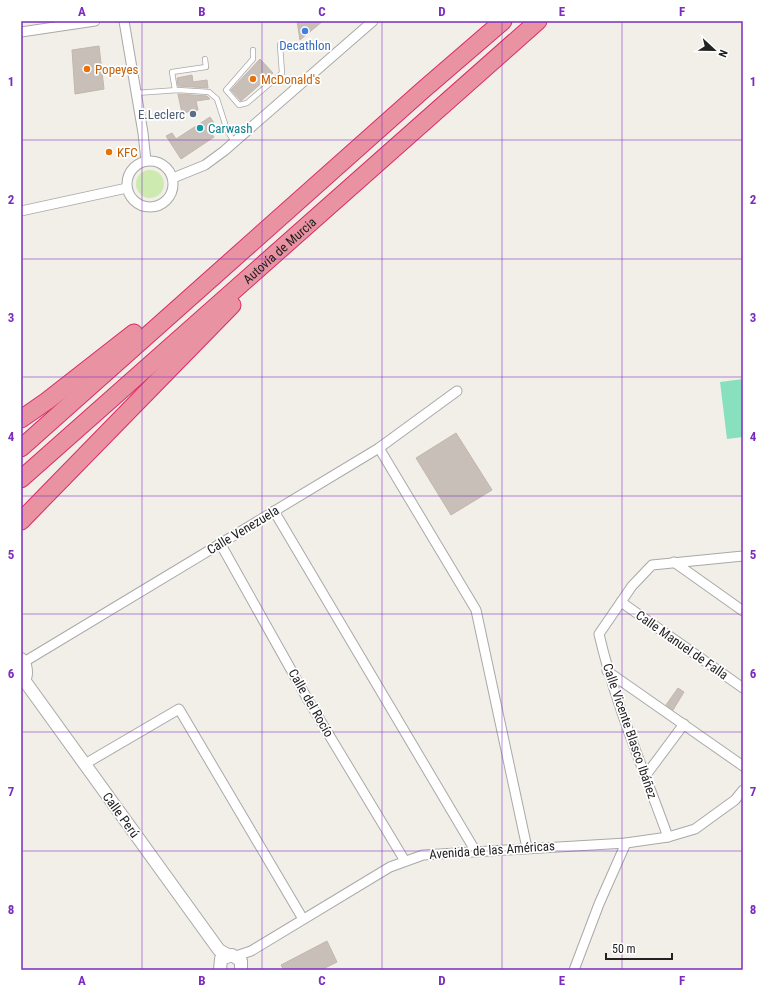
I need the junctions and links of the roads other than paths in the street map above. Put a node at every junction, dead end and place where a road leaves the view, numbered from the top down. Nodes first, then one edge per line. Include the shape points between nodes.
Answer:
1 (95, 21) edge
2 (124, 21) edge
3 (373, 21) edge
4 (503, 21) edge
5 (538, 21) edge
6 (21, 32) edge
7 (280, 45) dead end
8 (253, 50) dead end
9 (205, 59) dead end
10 (174, 90) junction
11 (136, 93) junction
12 (234, 142) junction
13 (146, 161) junction
14 (173, 178) junction
15 (127, 188) junction
16 (331, 203) junction
17 (21, 211) edge
18 (268, 228) junction
19 (457, 391) dead end
20 (21, 419) edge
21 (21, 448) edge
22 (379, 448) junction
23 (21, 479) edge
24 (274, 511) junction
25 (21, 521) edge
26 (220, 543) junction
27 (743, 556) edge
28 (674, 562) junction
29 (621, 602) junction
30 (743, 611) edge
31 (23, 660) edge
32 (607, 671) junction
33 (22, 681) edge
34 (743, 688) edge
35 (684, 724) junction
36 (85, 764) junction
37 (743, 766) edge
38 (646, 775) junction
39 (743, 790) edge
40 (668, 837) junction
41 (626, 843) junction
42 (527, 848) junction
43 (476, 852) junction
44 (405, 861) junction
45 (303, 919) junction
46 (229, 964) edge
47 (574, 970) edge

1 - 6 street
2 - 11 street
3 - 12 street
4 - 18 highway, Autovía de Murcia
5 - 16 highway, Autovía de Murcia
7 - 8 lane via 282,73 247,103 239,105 226,90 253,59
9 - 10 lane via 206,67 172,72
10 - 11 lane
10 - 12 lane via 204,91 214,95
11 - 13 street
12 - 14 street via 205,166
13 - 14 street via 160,163 168,169
13 - 15 street via 133,168 129,174
14 - 15 street via 172,192 162,204 156,206 148,207 135,201
15 - 17 street
16 - 23 highway, Autovía de Murcia
16 - 25 highway
18 - 20 highway
18 - 21 highway, Autovía de Murcia
19 - 22 street, Calle Venezuela
22 - 24 street, Calle Venezuela
22 - 42 street via 476,610
24 - 26 street, Calle Venezuela
24 - 43 street
26 - 31 street, Calle Venezuela
26 - 44 street, Calle del Rocío via 308,700
27 - 28 street, Calle Vicente Blasco Ibáñez
28 - 29 street, Calle Vicente Blasco Ibáñez via 652,565
28 - 30 street
29 - 32 street, Calle Vicente Blasco Ibáñez via 599,634
29 - 34 street, Calle Manuel de Falla
31 - 33 street, Calle Perú via 26,674
32 - 35 street
32 - 38 street, Calle Vicente Blasco Ibáñez
33 - 36 street, Calle Perú
35 - 37 street
35 - 38 street
36 - 45 street via 179,709
36 - 46 street, Calle Perú
38 - 40 street, Calle Vicente Blasco Ibáñez
39 - 40 street, Avenida de las Américas via 735,800 695,829
40 - 41 street, Avenida de las Américas
41 - 42 street, Avenida de las Américas
41 - 47 street
42 - 43 street, Avenida de las Américas
43 - 44 street, Avenida de las Américas via 423,855
44 - 45 street, Avenida de las Américas
45 - 46 street, Avenida de las Américas

